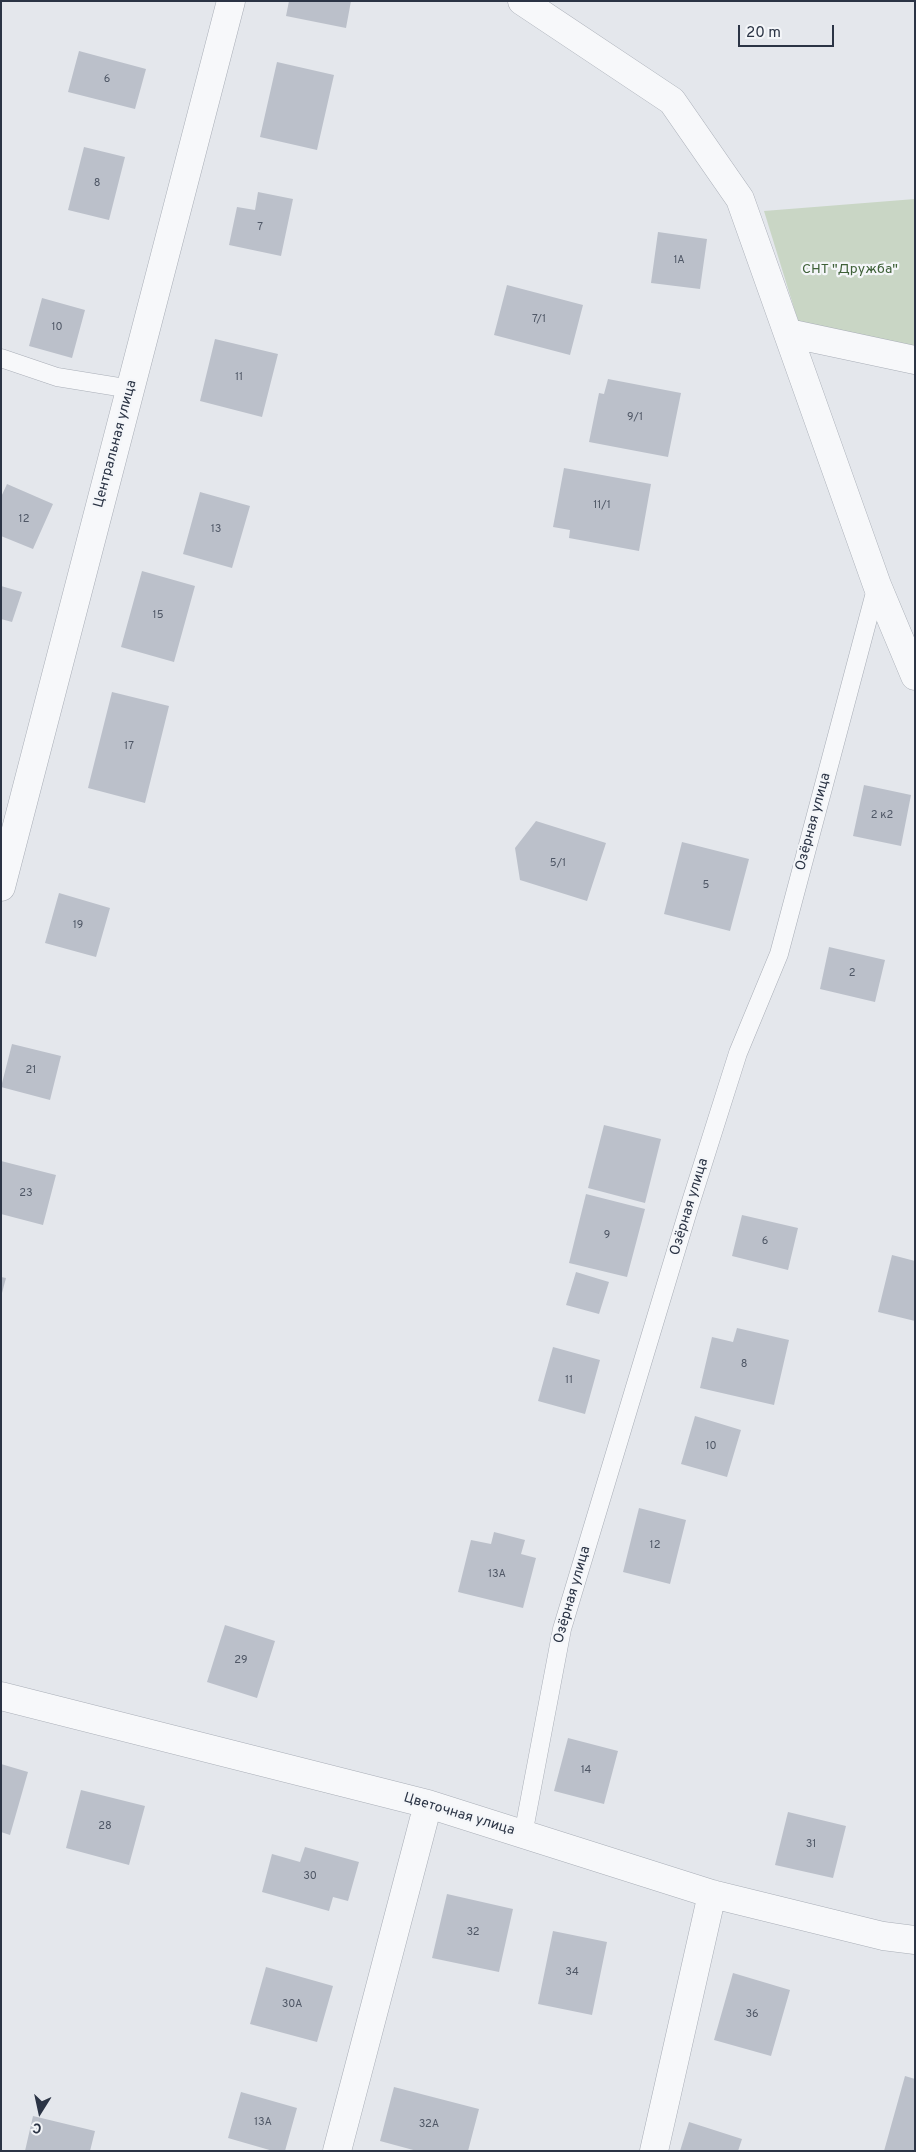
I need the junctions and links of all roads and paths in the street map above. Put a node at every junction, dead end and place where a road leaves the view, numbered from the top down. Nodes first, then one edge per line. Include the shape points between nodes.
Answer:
1 (231, 1) edge
2 (522, 1) edge
3 (788, 333) junction
4 (1, 358) edge
5 (915, 360) edge
6 (131, 389) junction
7 (877, 585) junction
8 (915, 676) edge
9 (1, 887) edge
10 (1, 1696) edge
11 (428, 1804) junction
12 (523, 1834) junction
13 (712, 1894) junction
14 (915, 1940) edge
15 (337, 2151) edge
16 (654, 2151) edge

1 - 6 street, Центральная улица
2 - 3 street via 672,101 740,199
3 - 5 street
3 - 7 street
4 - 6 lane via 57,377
6 - 9 street, Центральная улица
7 - 8 street
7 - 12 lane, Озёрная улица via 778,954 738,1053 562,1629
10 - 11 street, Цветочная улица
11 - 12 street, Цветочная улица
11 - 15 street
12 - 13 street, Цветочная улица
13 - 14 street, Цветочная улица via 884,1936
13 - 16 street

